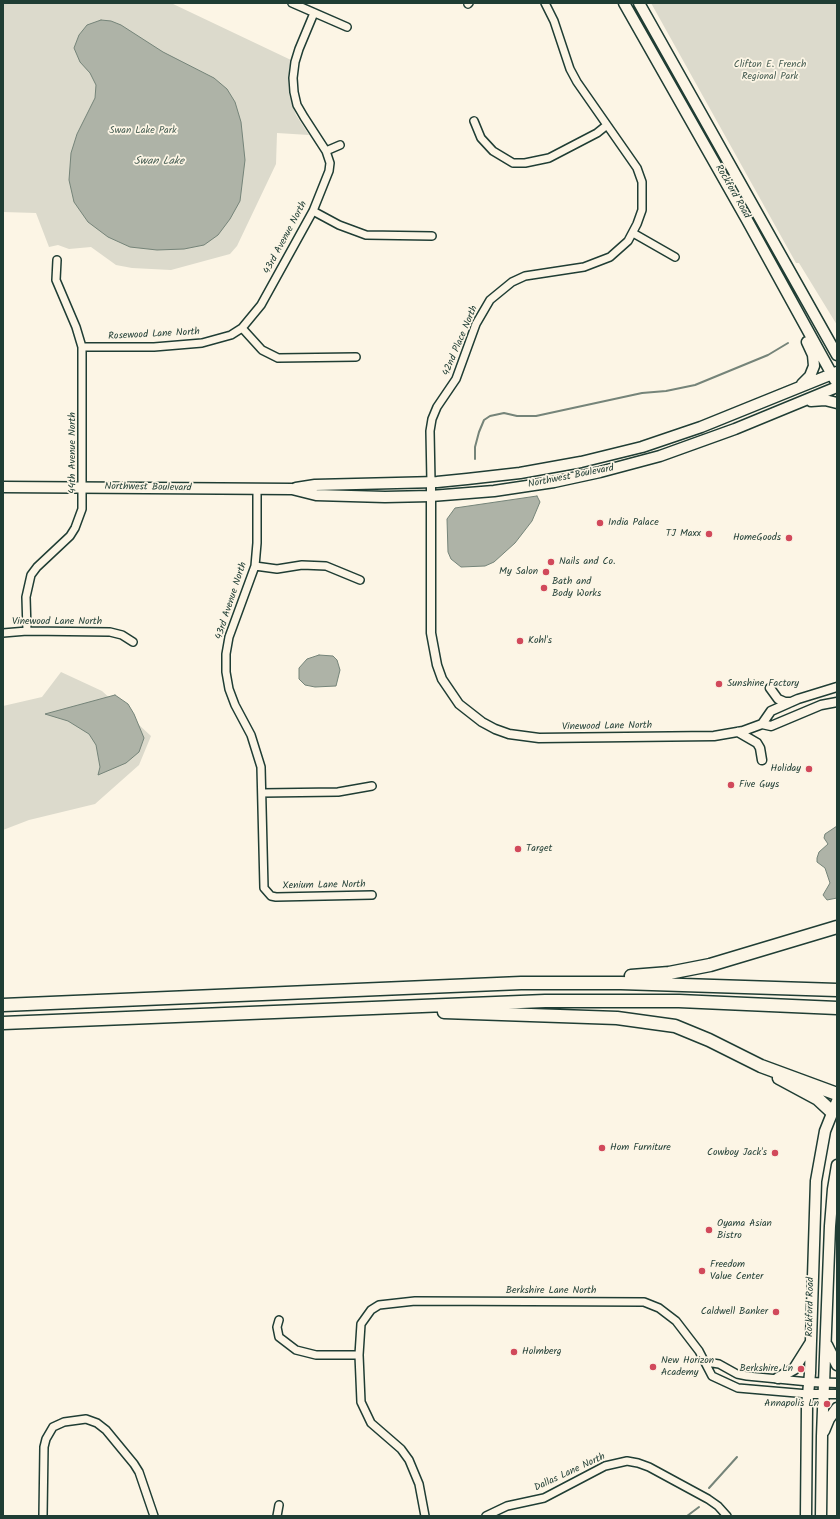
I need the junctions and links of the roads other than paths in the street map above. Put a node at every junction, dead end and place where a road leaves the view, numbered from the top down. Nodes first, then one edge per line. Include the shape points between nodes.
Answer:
1 (292, 3) edge
2 (545, 3) edge
3 (624, 3) edge
4 (639, 3) edge
5 (314, 13) junction
6 (347, 27) dead end
7 (474, 121) dead end
8 (607, 125) junction
9 (340, 145) dead end
10 (326, 151) junction
11 (313, 211) junction
12 (633, 233) junction
13 (432, 236) dead end
14 (675, 257) dead end
15 (57, 260) dead end
16 (795, 307) junction
17 (242, 328) junction
18 (824, 331) junction
19 (837, 345) edge
20 (82, 347) junction
21 (837, 355) edge
22 (356, 358) dead end
23 (835, 376) edge
24 (837, 387) edge
25 (798, 388) junction
26 (799, 402) junction
27 (837, 404) edge
28 (431, 482) junction
29 (3, 487) edge
30 (83, 487) junction
31 (257, 489) junction
32 (292, 489) junction
33 (431, 496) junction
34 (255, 566) junction
35 (360, 580) dead end
36 (27, 630) junction
37 (3, 633) edge
38 (133, 642) dead end
39 (837, 687) edge
40 (770, 688) dead end
41 (792, 702) junction
42 (837, 702) edge
43 (459, 704) joint
44 (762, 724) junction
45 (738, 732) junction
46 (762, 760) dead end
47 (372, 786) dead end
48 (262, 793) junction
49 (372, 895) dead end
50 (276, 897) joint
51 (837, 927) edge
52 (549, 983) junction
53 (837, 990) edge
54 (3, 1005) edge
55 (405, 1006) junction
56 (837, 1008) edge
57 (3, 1023) edge
58 (761, 1066) junction
59 (837, 1094) edge
60 (834, 1106) edge
61 (837, 1166) edge
62 (279, 1320) dead end
63 (810, 1342) junction
64 (825, 1342) junction
65 (359, 1355) junction
66 (706, 1362) junction
67 (837, 1365) edge
68 (778, 1378) junction
69 (810, 1382) junction
70 (824, 1382) junction
71 (837, 1383) edge
72 (808, 1394) junction
73 (824, 1394) junction
74 (837, 1394) edge
75 (837, 1408) edge
76 (822, 1436) junction
77 (279, 1505) dead end
78 (43, 1516) edge
79 (154, 1516) edge
80 (277, 1516) edge
81 (426, 1516) edge
82 (486, 1516) edge
83 (726, 1516) edge
84 (806, 1516) edge
85 (821, 1516) edge

1 - 5 street
2 - 8 street, 42nd Place North via 554,21 570,69
3 - 16 main road, Rockford Road
4 - 18 main road, Rockford Road
5 - 6 street
5 - 10 street, 43rd Avenue North via 295,62 294,92 304,117
7 - 8 street via 481,138 493,151 502,158 519,163 549,158 597,133
8 - 12 street, 42nd Place North via 638,168 642,182 642,210
9 - 10 street
10 - 11 street, 43rd Avenue North via 330,163 329,170
11 - 13 street via 339,226 366,235
11 - 17 street, 43rd Avenue North via 256,313
12 - 14 street
12 - 28 street, 42nd Place North via 621,248 605,260 584,267 525,276 506,286 490,300 476,324 456,380 437,407 432,419
15 - 20 street, 44th Avenue North via 56,280
16 - 23 main road, Rockford Road
16 - 25 main road via 794,318 814,362 810,376
17 - 20 street, Rosewood Lane North via 231,335 202,343 154,347
17 - 22 street via 262,350 278,358
18 - 19 main road
18 - 21 main road, Rockford Road
20 - 30 street, 44th Avenue North
23 - 25 main road, Northwest Boulevard
24 - 26 main road, Northwest Boulevard
25 - 28 main road, Northwest Boulevard via 701,427 613,455 520,473
26 - 27 main road via 825,400
26 - 33 main road, Northwest Boulevard via 690,446 600,472 524,487
28 - 32 main road, Northwest Boulevard via 315,484
28 - 33 street, 42nd Place North
29 - 30 main road, Northwest Boulevard
30 - 31 main road, Northwest Boulevard
30 - 36 street, 44th Avenue North via 82,509 75,528 31,575 26,597
31 - 32 main road, Northwest Boulevard
31 - 34 street, 43rd Avenue North
32 - 33 main road, Northwest Boulevard via 316,495
33 - 43 street, 42nd Place North via 433,650 442,679
34 - 35 street via 277,569 302,565 320,566
34 - 48 street, 43rd Avenue North via 229,637 226,672 235,705 257,751 261,767
36 - 37 street, Vinewood Lane North
36 - 38 street, Vinewood Lane North via 110,632 122,635
39 - 41 street
40 - 41 street via 778,699
41 - 44 street via 771,711
42 - 44 street, Vinewood Lane North via 821,705 771,726
43 - 45 street, Vinewood Lane North via 495,729 524,736 700,736
44 - 45 street, Vinewood Lane North
45 - 46 street via 757,743
47 - 48 street via 338,792
48 - 50 street, 43rd Avenue North via 264,888 270,896
49 - 50 street, Xenium Lane North
51 - 52 highway via 695,968
52 - 53 highway via 698,984
52 - 54 highway
55 - 56 highway via 545,1001 671,1001
55 - 57 highway
55 - 58 highway via 422,1012 579,1016 654,1022 691,1032
58 - 59 highway
58 - 60 highway via 775,1076
60 - 63 main road, Rockford Road via 825,1131 816,1181
61 - 64 main road, Rockford Road via 830,1208
62 - 65 street via 279,1337 296,1350 316,1355
63 - 68 main road via 794,1369
63 - 69 main road, Rockford Road
64 - 67 main road
64 - 70 main road, Rockford Road
65 - 66 street, Berkshire Lane North via 361,1324 371,1310 388,1303 644,1302 667,1313 676,1321
65 - 81 street via 359,1390 365,1413 371,1423 401,1449 409,1460 419,1484
66 - 68 street via 719,1364 737,1374
66 - 72 street, Berkshire Lane North via 712,1376 738,1388
68 - 69 street
69 - 70 street
69 - 72 main road, Rockford Road
70 - 71 street
70 - 73 main road, Rockford Road
72 - 73 street
72 - 84 main road, Rockford Road
73 - 74 street
73 - 76 main road, Rockford Road
75 - 76 main road
76 - 85 main road, Rockford Road
77 - 80 street
78 - 79 street via 46,1439 54,1427 64,1422 86,1419 106,1430 134,1464
82 - 83 street, Dallas Lane North via 507,1506 544,1498 605,1466 616,1463 638,1463 708,1499

